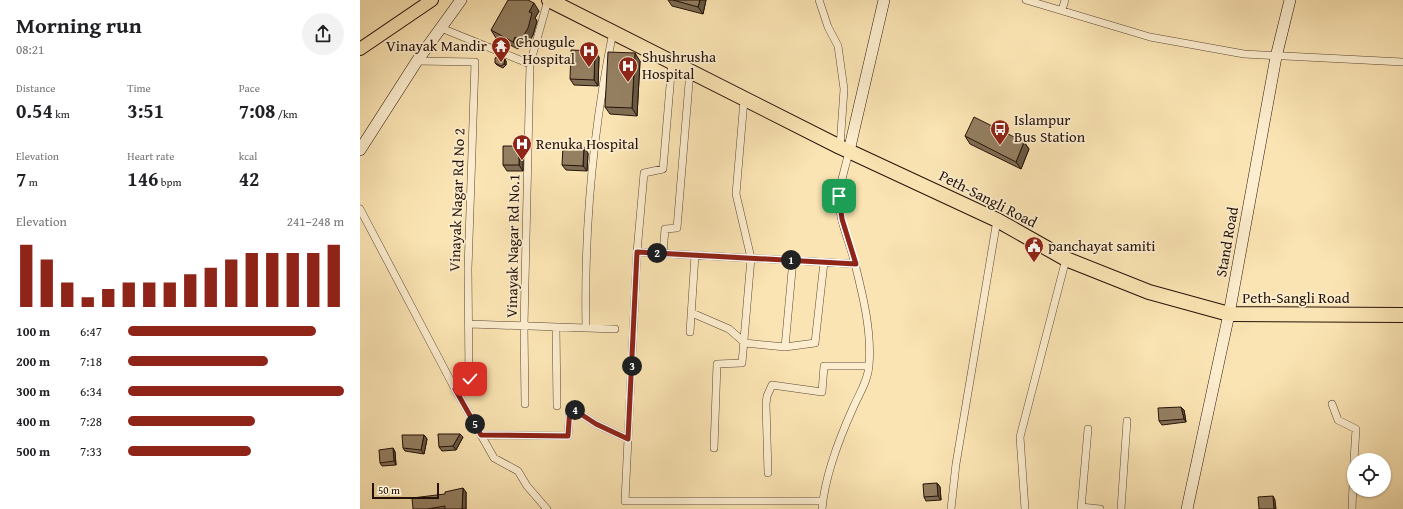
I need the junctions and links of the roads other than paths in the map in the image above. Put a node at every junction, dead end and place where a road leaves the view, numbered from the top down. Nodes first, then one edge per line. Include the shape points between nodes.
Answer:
1 (432, 0) edge
2 (461, 0) edge
3 (549, 0) edge
4 (819, 0) edge
5 (884, 0) edge
6 (1026, 0) edge
7 (1065, 0) edge
8 (1290, 0) edge
9 (1034, 1) edge
10 (1062, 10) junction
11 (441, 28) junction
12 (613, 32) junction
13 (360, 49) edge
14 (1276, 57) junction
15 (417, 61) junction
16 (672, 62) junction
17 (1403, 62) edge
18 (530, 64) junction
19 (690, 71) junction
20 (744, 100) junction
21 (845, 149) junction
22 (360, 150) edge
23 (360, 209) edge
24 (997, 220) junction
25 (637, 252) junction
26 (663, 253) junction
27 (695, 255) junction
28 (751, 258) junction
29 (1066, 259) junction
30 (793, 260) junction
31 (824, 262) junction
32 (856, 264) junction
33 (692, 313) junction
34 (1229, 314) junction
35 (1403, 315) edge
36 (470, 324) junction
37 (524, 326) junction
38 (556, 327) junction
39 (586, 328) junction
40 (615, 329) dead end
41 (690, 332) dead end
42 (745, 343) junction
43 (785, 347) junction
44 (869, 366) junction
45 (455, 389) junction
46 (525, 404) dead end
47 (1332, 404) dead end
48 (557, 406) dead end
49 (1127, 421) dead end
50 (1088, 429) dead end
51 (481, 435) junction
52 (628, 439) junction
53 (714, 448) dead end
54 (1354, 453) edge
55 (768, 473) dead end
56 (1352, 497) edge
57 (822, 501) junction
58 (1081, 508) edge
59 (548, 509) edge
60 (822, 509) edge
61 (951, 509) edge
62 (1025, 509) edge
63 (1100, 509) edge
64 (1121, 509) edge
65 (1187, 509) edge
66 (1352, 509) edge

1 - 13 main road
2 - 11 main road
3 - 12 highway, Peth-Sangli Road
3 - 18 street, Vinayak Nagar Rd No.1
4 - 21 street via 838,46 844,89
5 - 21 main road
6 - 9 street
7 - 10 street
8 - 14 main road, Stand Road
9 - 10 street
10 - 14 street via 1150,37 1244,54
11 - 15 main road
11 - 18 street
12 - 16 highway, Peth-Sangli Road
12 - 39 street via 601,92 590,188 585,289
14 - 17 street
14 - 34 main road, Stand Road
15 - 22 main road
15 - 36 street, Vinayak Nagar Rd No 2 via 475,62 468,269
16 - 19 highway, Peth-Sangli Road
16 - 25 street via 663,169 644,173
18 - 37 street, Vinayak Nagar Rd No.1
19 - 20 highway, Peth-Sangli Road
19 - 26 street via 677,228 665,229
20 - 21 highway, Peth-Sangli Road
20 - 28 street via 736,194
21 - 24 highway, Peth-Sangli Road
21 - 32 street via 839,196 842,219
23 - 45 street
24 - 29 highway, Peth-Sangli Road
24 - 61 street via 956,464
25 - 26 street
25 - 52 street
26 - 27 street
27 - 28 street
27 - 33 street
28 - 30 street
28 - 42 street
29 - 34 highway, Peth-Sangli Road via 1148,292
29 - 62 street via 1020,437
30 - 31 street
30 - 43 street
31 - 32 street
31 - 43 street via 815,343
32 - 44 street via 869,333
33 - 41 street
33 - 42 street via 729,329
34 - 35 highway, Peth-Sangli Road
34 - 65 main road, Stand Road
36 - 37 street
36 - 45 street, Vinayak Nagar Rd No 2 via 470,379
37 - 38 street
37 - 46 street, Vinayak Nagar Rd No.1
38 - 39 street
38 - 48 street
39 - 40 street
42 - 43 street
42 - 53 street via 742,363 717,364
44 - 55 street via 824,366 822,392 772,385 766,404
44 - 57 street via 867,380 834,457
45 - 51 street
47 - 54 street via 1338,420 1356,429
49 - 64 street
50 - 58 street
51 - 52 street via 568,436 570,407 596,424
51 - 59 street via 494,458 518,471 527,486
52 - 57 street via 625,502
56 - 66 street
57 - 60 street
58 - 63 street

